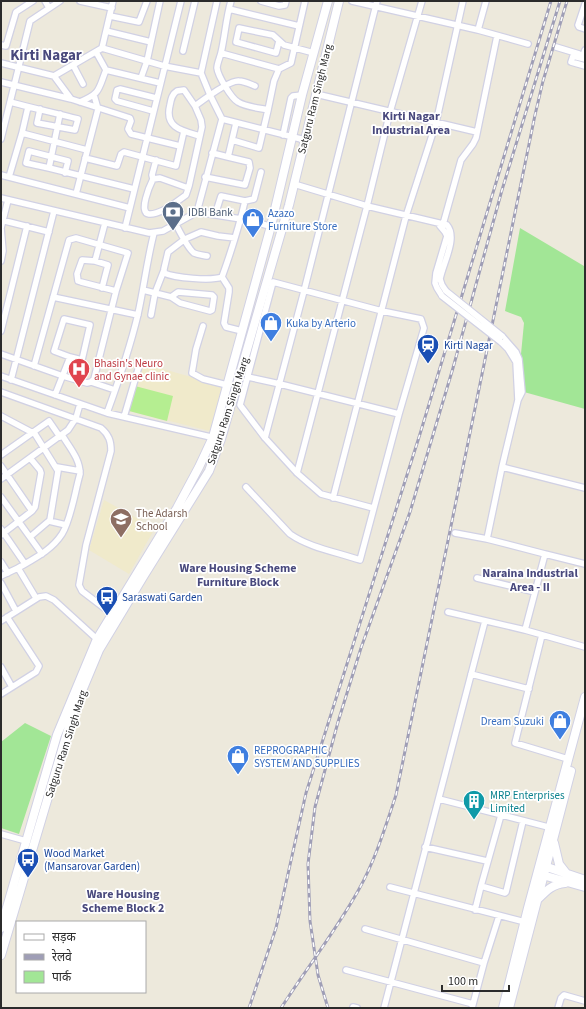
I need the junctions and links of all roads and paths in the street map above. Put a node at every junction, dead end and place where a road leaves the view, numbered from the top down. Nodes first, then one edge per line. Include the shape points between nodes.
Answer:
1 (33, 1) edge
2 (45, 1) edge
3 (60, 1) edge
4 (80, 1) edge
5 (113, 1) edge
6 (147, 1) edge
7 (160, 1) edge
8 (181, 1) edge
9 (195, 1) edge
10 (217, 1) edge
11 (232, 1) edge
12 (261, 1) edge
13 (286, 1) edge
14 (305, 1) edge
15 (328, 1) edge
16 (339, 1) edge
17 (352, 1) edge
18 (422, 1) edge
19 (463, 1) edge
20 (486, 1) edge
21 (376, 4) edge
22 (585, 4) edge
23 (49, 8) junction
24 (112, 8) junction
25 (229, 9) junction
26 (110, 16) junction
27 (418, 17) junction
28 (299, 26) junction
29 (457, 26) junction
30 (585, 29) edge
31 (478, 30) junction
32 (106, 31) junction
33 (497, 36) junction
34 (279, 41) junction
35 (151, 42) junction
36 (528, 44) dead end
37 (1, 45) edge
38 (556, 47) dead end
39 (102, 48) junction
40 (294, 48) junction
41 (183, 51) dead end
42 (96, 52) junction
43 (314, 52) junction
44 (221, 53) junction
45 (584, 56) edge
46 (147, 61) junction
47 (1, 63) edge
48 (73, 65) junction
49 (164, 66) junction
50 (585, 66) edge
51 (18, 67) junction
52 (279, 69) junction
53 (106, 70) junction
54 (201, 73) junction
55 (54, 76) junction
56 (141, 78) junction
57 (1, 82) edge
58 (160, 83) junction
59 (83, 84) dead end
60 (14, 85) junction
61 (225, 86) junction
62 (255, 86) dead end
63 (316, 94) junction
64 (94, 95) junction
65 (210, 95) junction
66 (302, 95) junction
67 (156, 98) junction
68 (71, 99) junction
69 (10, 102) junction
70 (80, 102) junction
71 (351, 102) junction
72 (194, 106) junction
73 (28, 107) junction
74 (98, 109) junction
75 (40, 110) junction
76 (268, 110) junction
77 (153, 111) junction
78 (390, 112) junction
79 (60, 114) junction
80 (222, 119) junction
81 (236, 123) junction
82 (436, 123) junction
83 (57, 126) junction
84 (263, 130) junction
85 (184, 132) junction
86 (477, 132) junction
87 (22, 133) junction
88 (283, 135) junction
89 (200, 136) junction
90 (292, 137) junction
91 (146, 138) junction
92 (1, 140) edge
93 (232, 140) junction
94 (305, 140) junction
95 (54, 142) junction
96 (180, 146) junction
97 (87, 150) junction
98 (212, 153) junction
99 (142, 156) junction
100 (228, 156) junction
101 (50, 157) junction
102 (85, 158) junction
103 (156, 160) junction
104 (49, 168) junction
105 (261, 172) dead end
106 (65, 173) junction
107 (1, 175) edge
108 (81, 176) junction
109 (9, 177) junction
110 (205, 177) junction
111 (154, 179) junction
112 (294, 184) junction
113 (188, 188) junction
114 (134, 190) junction
115 (76, 194) junction
116 (328, 194) junction
117 (1, 198) edge
118 (8, 200) junction
119 (245, 201) junction
120 (367, 206) junction
121 (130, 208) junction
122 (168, 208) junction
123 (54, 212) junction
124 (196, 212) junction
125 (215, 215) junction
126 (406, 216) junction
127 (241, 219) junction
128 (2, 220) edge
129 (105, 223) junction
130 (175, 224) junction
131 (441, 225) junction
132 (27, 226) junction
133 (271, 226) junction
134 (125, 228) junction
135 (282, 229) junction
136 (49, 232) junction
137 (154, 233) junction
138 (235, 238) junction
139 (1, 239) edge
140 (185, 239) junction
141 (99, 244) junction
142 (207, 256) dead end
143 (1, 261) edge
144 (95, 261) junction
145 (164, 269) junction
146 (222, 277) junction
147 (270, 281) junction
148 (102, 288) junction
149 (143, 290) junction
150 (116, 291) junction
151 (304, 291) junction
152 (156, 293) junction
153 (444, 294) junction
154 (53, 296) junction
155 (171, 297) junction
156 (343, 300) junction
157 (111, 310) junction
158 (382, 311) junction
159 (152, 314) dead end
160 (138, 315) junction
161 (203, 326) dead end
162 (1, 331) edge
163 (242, 331) junction
164 (1, 354) edge
165 (70, 357) junction
166 (16, 359) junction
167 (34, 366) junction
168 (139, 366) dead end
169 (1, 376) edge
170 (63, 376) junction
171 (248, 377) junction
172 (11, 380) junction
173 (91, 382) junction
174 (280, 384) junction
175 (227, 385) junction
176 (115, 390) junction
177 (1, 392) edge
178 (318, 394) junction
179 (55, 395) junction
180 (518, 400) junction
181 (80, 404) junction
182 (357, 405) junction
183 (107, 413) junction
184 (398, 414) junction
185 (1, 416) edge
186 (124, 417) junction
187 (76, 418) junction
188 (33, 433) junction
189 (61, 436) junction
190 (217, 438) junction
191 (265, 438) junction
192 (44, 449) junction
193 (1, 455) edge
194 (30, 458) junction
195 (1, 466) edge
196 (57, 467) junction
197 (502, 467) junction
198 (80, 471) junction
199 (297, 473) junction
200 (7, 474) junction
201 (1, 479) edge
202 (246, 487) dead end
203 (585, 488) edge
204 (1, 497) edge
205 (333, 498) junction
206 (373, 508) junction
207 (32, 511) junction
208 (18, 522) junction
209 (49, 522) junction
210 (66, 525) junction
211 (2, 532) edge
212 (455, 533) dead end
213 (30, 537) junction
214 (487, 539) junction
215 (42, 554) junction
216 (545, 554) junction
217 (1, 562) edge
218 (25, 564) junction
219 (585, 564) edge
220 (18, 568) junction
221 (8, 573) junction
222 (1, 576) edge
223 (477, 578) dead end
224 (1, 583) edge
225 (535, 592) junction
226 (3, 593) edge
227 (36, 598) junction
228 (16, 610) junction
229 (448, 612) dead end
230 (112, 614) junction
231 (7, 617) junction
232 (1, 621) edge
233 (485, 621) junction
234 (525, 630) junction
235 (542, 635) junction
236 (99, 642) junction
237 (585, 648) edge
238 (1, 667) edge
239 (471, 674) junction
240 (12, 687) junction
241 (529, 689) junction
242 (1, 694) edge
243 (585, 697) edge
244 (585, 718) edge
245 (569, 763) junction
246 (439, 799) junction
247 (501, 815) junction
248 (523, 821) junction
249 (553, 829) junction
250 (1, 834) edge
251 (554, 838) junction
252 (26, 841) junction
253 (425, 847) junction
254 (488, 862) junction
255 (543, 865) junction
256 (566, 873) junction
257 (541, 875) junction
258 (585, 880) edge
259 (572, 883) junction
260 (481, 886) junction
261 (390, 887) dead end
262 (585, 887) edge
263 (413, 894) junction
264 (537, 901) junction
265 (475, 910) junction
266 (499, 916) junction
267 (528, 924) junction
268 (1, 928) edge
269 (365, 930) dead end
270 (401, 940) junction
271 (1, 956) edge
272 (484, 963) junction
273 (346, 970) dead end
274 (390, 982) junction
275 (585, 1001) edge
276 (472, 1006) edge
277 (384, 1008) edge
278 (503, 1008) edge
279 (509, 1008) edge
280 (558, 1008) edge

1 - 37 street via 16,12 6,46
2 - 23 street
3 - 23 street
4 - 24 street
5 - 24 street
6 - 26 street via 139,22
7 - 35 street
8 - 49 street
9 - 41 street
10 - 54 street
11 - 25 street
12 - 13 street via 279,6 285,5
14 - 28 street
15 - 43 main road, Satguru Ram Singh Marg
16 - 63 main road, Satguru Ram Singh Marg
17 - 21 street
18 - 27 street
19 - 29 street
20 - 31 street
21 - 27 street
21 - 71 street
22 - 30 street via 578,26
23 - 51 street via 30,21
24 - 26 street
25 - 28 street
25 - 44 street
26 - 32 street
27 - 29 street
27 - 78 street
28 - 40 street
29 - 31 street
29 - 82 street
31 - 33 street
32 - 35 street
32 - 39 street
33 - 36 street
33 - 86 street
34 - 34 street via 276,53 236,42 239,28 273,35
34 - 40 street
35 - 46 street
38 - 45 street
39 - 42 street
39 - 46 street
40 - 43 street
40 - 52 street via 291,63
42 - 48 street
42 - 53 street
43 - 66 main road, Satguru Ram Singh Marg
44 - 52 street
44 - 61 street via 217,68
45 - 50 street via 573,56 571,62
46 - 49 street
46 - 56 street
47 - 51 street
48 - 55 street
48 - 59 street
49 - 54 street
49 - 58 street
51 - 55 street
51 - 60 street
52 - 76 street
53 - 56 street
53 - 64 street via 98,92
54 - 65 street
55 - 68 street
56 - 58 street
57 - 60 street
58 - 67 street
60 - 68 street
60 - 69 street
61 - 62 street via 234,81
61 - 65 street
61 - 76 street via 238,102
63 - 71 street
63 - 94 main road, Satguru Ram Singh Marg
64 - 70 street
64 - 74 street
65 - 72 street
65 - 80 street
66 - 88 street via 291,98
66 - 90 main road, Satguru Ram Singh Marg
67 - 77 street
67 - 77 street via 117,90 117,101
68 - 70 street
69 - 73 street
69 - 92 street
70 - 74 street
71 - 78 street
71 - 116 street
72 - 85 street via 184,90 174,92 169,116 175,127
72 - 89 street via 202,120
73 - 75 street
73 - 87 street
74 - 91 street via 130,118 129,133
74 - 97 street
75 - 79 street
75 - 83 street via 37,124
76 - 84 street
77 - 91 street
78 - 82 street
78 - 120 street
79 - 83 street
79 - 83 street via 78,119 75,130
80 - 81 street
80 - 98 street
81 - 84 street
81 - 93 street
82 - 86 street
82 - 126 street
83 - 95 street
84 - 88 street
84 - 93 street via 259,148
85 - 89 street
85 - 96 street
86 - 131 street via 473,144 461,160
87 - 95 street
87 - 109 street
88 - 90 street
89 - 113 street
90 - 94 street
90 - 133 main road, Satguru Ram Singh Marg
91 - 96 street
91 - 99 street
93 - 100 street
94 - 112 main road, Satguru Ram Singh Marg
95 - 97 street
95 - 101 street
96 - 103 street via 176,166
97 - 102 street
98 - 100 street
98 - 110 street
99 - 102 street via 122,152 117,166
99 - 103 street
99 - 114 street
100 - 110 street via 249,162 250,168 245,185
101 - 104 street
101 - 104 street via 29,151 26,163
101 - 106 street via 68,161
102 - 108 street
103 - 111 street via 152,175
104 - 106 street
105 - 119 street via 254,199
106 - 108 street
107 - 109 street
108 - 114 street
108 - 115 street
109 - 115 street
110 - 124 street
111 - 113 street via 160,178
111 - 122 street via 144,207 145,212 152,214
112 - 116 street
112 - 135 main road, Satguru Ram Singh Marg
113 - 122 street via 186,195
114 - 121 street
115 - 121 street
116 - 120 street
116 - 151 street
117 - 118 street
118 - 123 street
118 - 128 street
119 - 125 street via 221,196
119 - 127 street
120 - 126 street
120 - 156 street
121 - 134 street
122 - 130 street
123 - 129 street
123 - 136 street
124 - 125 street
124 - 130 street
125 - 127 street
126 - 131 street
126 - 158 street
127 - 133 street
127 - 138 street
128 - 132 street
128 - 139 street
129 - 134 street
129 - 141 street
130 - 137 street
130 - 140 street
131 - 153 street via 447,236 435,283
132 - 136 street
132 - 162 street
133 - 135 street
133 - 163 main road, Satguru Ram Singh Marg
134 - 137 street
135 - 147 main road, Satguru Ram Singh Marg
136 - 166 street
137 - 149 street
138 - 140 street via 201,232
138 - 146 street
139 - 143 street
140 - 142 street via 194,252
140 - 145 street via 168,252
141 - 144 street
141 - 150 street via 128,253
141 - 154 street via 76,238 69,240
144 - 148 street via 108,265
144 - 148 street via 82,260 77,279
145 - 146 street via 166,274 191,278
145 - 152 street
146 - 163 street via 229,288 224,323 226,327
147 - 151 street
147 - 171 street
147 - 190 main road, Satguru Ram Singh Marg
148 - 150 street
149 - 152 street
149 - 160 street
150 - 157 street
151 - 156 street
151 - 174 street
152 - 155 street
152 - 159 street
153 - 180 street, bridge via 508,350 516,362
153 - 180 street, bridge via 502,336 516,352 522,392
154 - 157 street
154 - 167 street
155 - 155 street via 180,303 212,310 212,295 178,292
156 - 158 street
156 - 178 street
157 - 160 street
157 - 173 street via 94,379
158 - 182 street
158 - 184 street via 421,319 424,328
160 - 176 street
161 - 175 street via 192,373 203,379
163 - 175 main road, Satguru Ram Singh Marg
164 - 166 street
165 - 165 street via 54,351 64,319 90,325 82,360
165 - 170 street
166 - 167 street
166 - 172 street
167 - 170 street
168 - 186 street
169 - 172 street
170 - 173 street
170 - 179 street
171 - 174 street
171 - 191 street via 240,405
172 - 179 street
173 - 176 street
174 - 178 street
174 - 191 street
175 - 190 main road, Satguru Ram Singh Marg
176 - 183 street
177 - 187 street
178 - 182 street
178 - 199 street
179 - 181 street
180 - 197 street
181 - 183 street
181 - 187 street
182 - 184 street
182 - 205 street
183 - 186 street
184 - 206 street
185 - 188 street
186 - 190 street
187 - 189 street via 72,427
187 - 230 street via 101,428 110,440 111,451 86,545 79,585 82,591
188 - 189 street via 49,421
188 - 192 street
188 - 193 street
189 - 192 street
189 - 198 street via 80,464
190 - 230 main road, Satguru Ram Singh Marg
190 - 236 main road, Satguru Ram Singh Marg via 209,471
191 - 199 street
192 - 194 street
192 - 196 street
194 - 200 street
194 - 207 street via 41,473 36,504
195 - 200 street
196 - 198 street
196 - 209 street via 58,476
197 - 203 street
197 - 214 street
198 - 210 street
199 - 205 street via 321,494
200 - 201 street
200 - 207 street
202 - 206 street via 297,539 360,560
204 - 208 street
205 - 206 street
207 - 208 street
208 - 211 street
208 - 213 street
209 - 210 street
209 - 213 street
210 - 215 street via 57,541
211 - 218 street
212 - 214 street
213 - 215 street
214 - 216 street
215 - 218 street
216 - 219 street
216 - 225 street
217 - 221 street
218 - 220 street
220 - 221 street
220 - 227 street
221 - 222 street
223 - 225 street
224 - 226 street
225 - 234 street
226 - 228 street
227 - 228 street
227 - 236 street via 43,596 54,600
228 - 231 street
229 - 233 street
230 - 236 main road, Satguru Ram Singh Marg
231 - 232 street
231 - 240 street via 39,666 36,672
233 - 234 street
233 - 239 street
234 - 235 street
235 - 237 street
235 - 241 street
236 - 252 main road, Satguru Ram Singh Marg via 57,735
236 - 271 main road, Satguru Ram Singh Marg via 74,710
238 - 240 street
239 - 241 street
239 - 246 street
240 - 242 street
241 - 245 street via 515,743
243 - 245 main road
244 - 245 main road
245 - 249 main road
246 - 247 street
246 - 253 street
247 - 248 street
247 - 254 street
248 - 249 street
248 - 260 street via 506,892
249 - 251 main road
249 - 255 main road
250 - 252 street
251 - 255 main road
251 - 256 main road via 559,864
252 - 268 main road, Satguru Ram Singh Marg
253 - 254 street
253 - 263 street
254 - 260 street
255 - 256 main road
255 - 257 main road
256 - 258 main road
257 - 259 main road
257 - 264 main road
257 - 267 main road
259 - 262 main road
259 - 264 main road via 556,884
260 - 265 street
261 - 263 street
263 - 265 street
263 - 270 street
264 - 267 main road
265 - 266 street
266 - 267 street
266 - 272 street
267 - 278 main road
267 - 279 main road
269 - 270 street
270 - 272 street
270 - 274 street
272 - 276 street
273 - 274 street
274 - 276 street
274 - 277 street
275 - 280 street via 564,995

